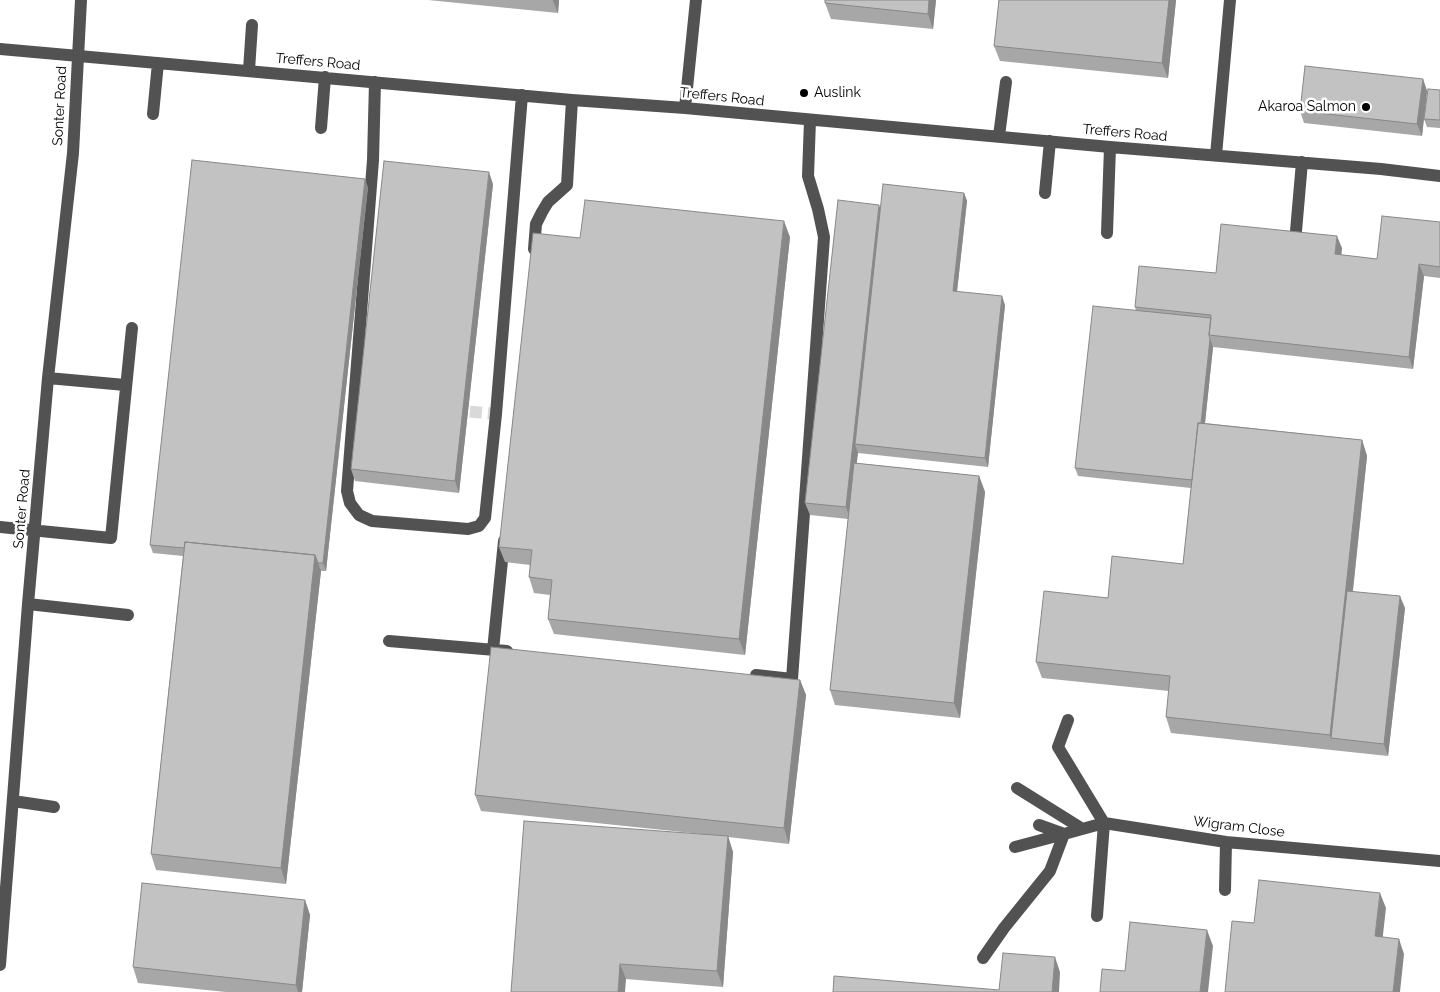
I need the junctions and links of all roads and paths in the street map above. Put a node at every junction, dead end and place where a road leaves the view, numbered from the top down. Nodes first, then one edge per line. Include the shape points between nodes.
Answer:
1 (81, 0) edge
2 (696, 0) edge
3 (1230, 0) edge
4 (252, 25) dead end
5 (0, 49) edge
6 (78, 56) junction
7 (158, 63) junction
8 (249, 70) junction
9 (325, 78) junction
10 (375, 82) junction
11 (1006, 82) dead end
12 (522, 95) junction
13 (572, 100) junction
14 (685, 108) junction
15 (154, 114) dead end
16 (810, 120) junction
17 (321, 128) dead end
18 (998, 136) junction
19 (1050, 141) junction
20 (1110, 147) junction
21 (1216, 155) junction
22 (1302, 162) junction
23 (1440, 176) edge
24 (1045, 194) dead end
25 (1296, 231) edge
26 (1106, 234) dead end
27 (532, 264) edge
28 (132, 328) dead end
29 (48, 378) junction
30 (125, 385) junction
31 (0, 527) edge
32 (35, 531) junction
33 (505, 531) edge
34 (28, 604) junction
35 (128, 614) dead end
36 (389, 641) dead end
37 (493, 650) junction
38 (523, 653) edge
39 (742, 674) edge
40 (1068, 720) dead end
41 (1017, 788) dead end
42 (13, 801) junction
43 (54, 807) dead end
44 (1104, 822) junction
45 (1039, 825) dead end
46 (1081, 828) junction
47 (1064, 834) junction
48 (1226, 842) junction
49 (1015, 848) dead end
50 (4, 854) edge
51 (1440, 861) edge
52 (1225, 890) dead end
53 (1098, 916) dead end
54 (983, 958) dead end
55 (0, 965) edge

1 - 6 street, Sonter Road
2 - 14 street
3 - 21 street
4 - 8 street
5 - 6 street, Treffers Road
6 - 7 street, Treffers Road
6 - 29 street, Sonter Road via 73,153
7 - 8 street, Treffers Road
7 - 15 street
8 - 9 street, Treffers Road
9 - 10 street, Treffers Road
9 - 17 street
10 - 12 street, Treffers Road
10 - 12 street via 373,160 347,491 350,504 359,515 382,522 468,529 479,526 485,518
11 - 18 street
12 - 13 street, Treffers Road
13 - 14 street, Treffers Road
13 - 27 street via 567,185 548,202 536,224
14 - 16 street, Treffers Road
16 - 18 street, Treffers Road
16 - 39 street via 808,176 824,237 792,679
18 - 19 street, Treffers Road
19 - 20 street, Treffers Road
19 - 24 street
20 - 21 street, Treffers Road
20 - 26 street
21 - 22 street, Treffers Road
22 - 23 street, Treffers Road
22 - 25 street
28 - 30 street
29 - 30 street
29 - 32 street, Sonter Road
30 - 32 street via 110,538
31 - 32 street
32 - 34 street, Sonter Road
33 - 37 street
34 - 35 street
34 - 42 street, Sonter Road
36 - 37 street
37 - 38 street
40 - 44 street via 1058,747
41 - 46 street
42 - 43 street
42 - 50 street, Sonter Road
44 - 46 street, Wigram Close
44 - 48 street, Wigram Close
44 - 53 street
45 - 47 street
46 - 47 street, Wigram Close
47 - 49 street, Wigram Close
47 - 54 street via 1050,871
48 - 51 street, Wigram Close
48 - 52 street
50 - 55 street, Sonter Road

